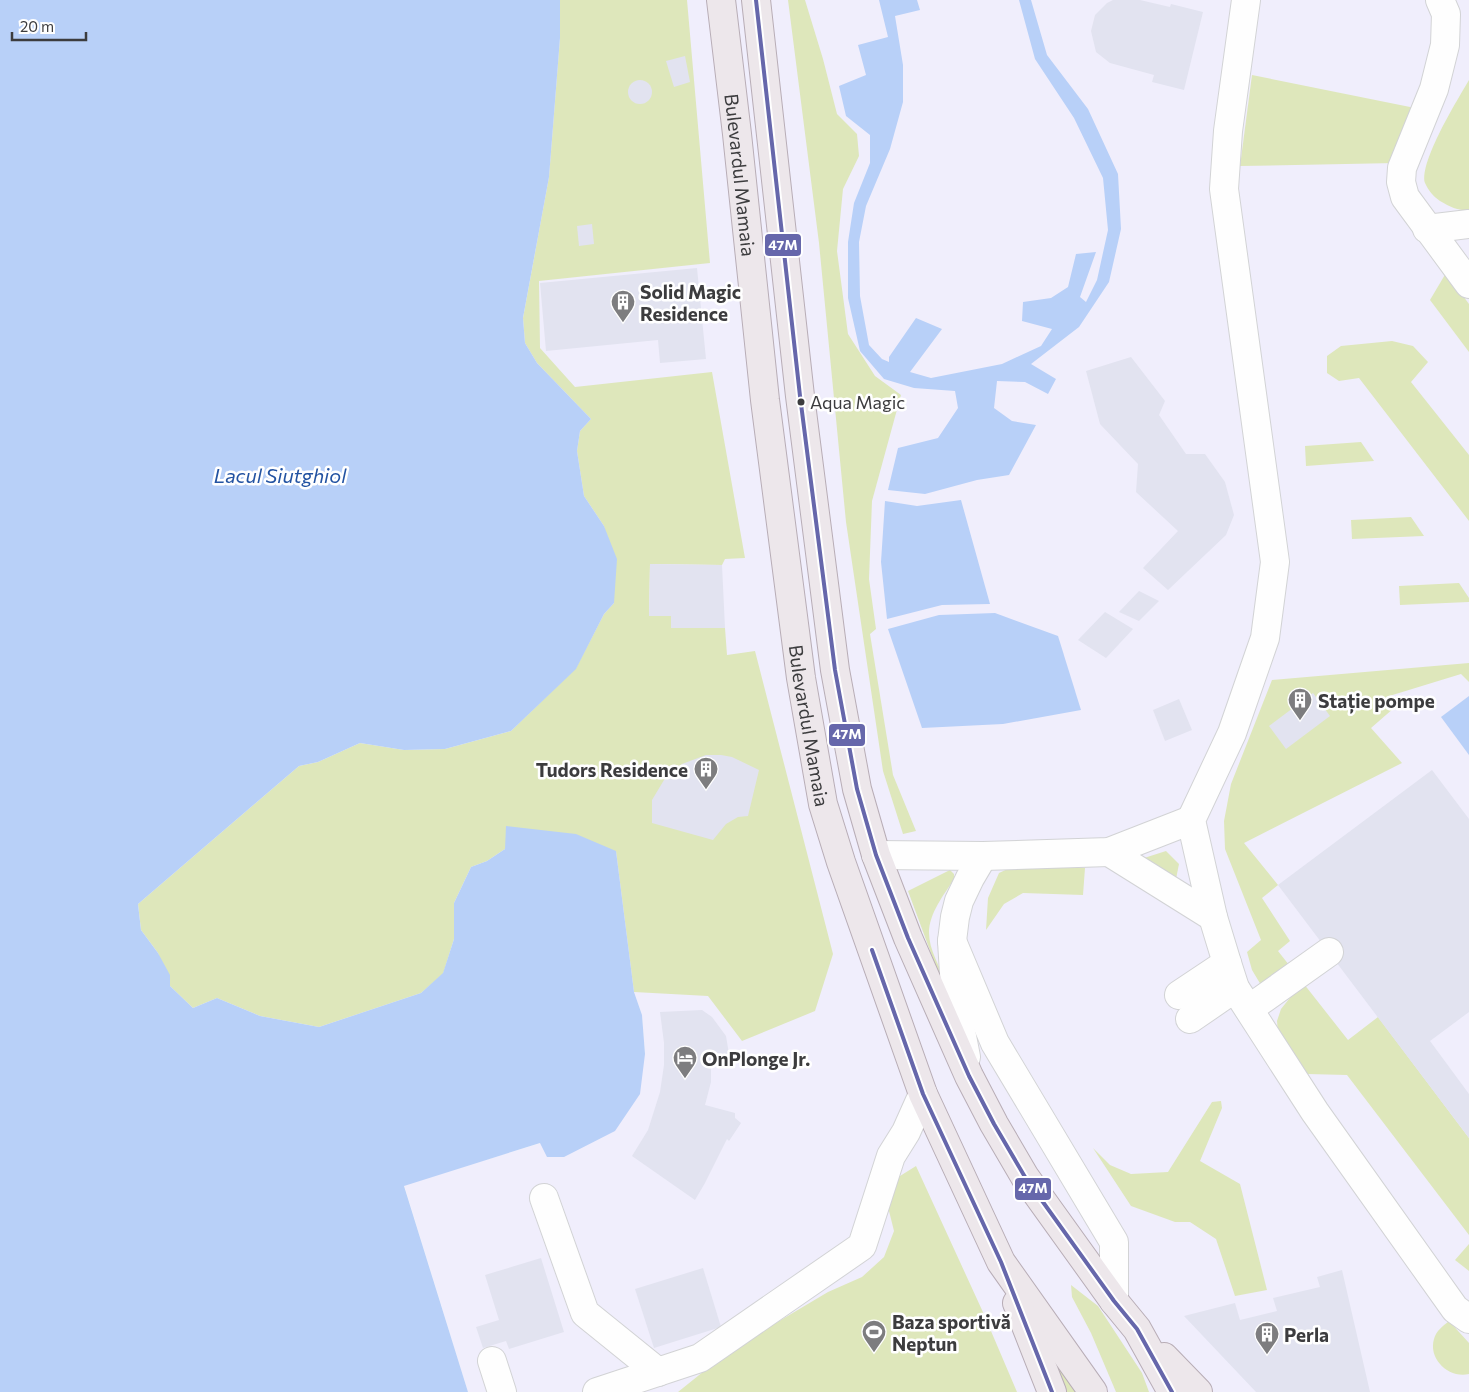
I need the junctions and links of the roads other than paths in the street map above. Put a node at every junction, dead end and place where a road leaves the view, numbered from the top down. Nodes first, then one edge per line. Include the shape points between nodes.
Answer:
1 (721, 0) edge
2 (756, 0) edge
3 (1246, 0) edge
4 (1440, 0) edge
5 (1469, 224) edge
6 (1427, 229) junction
7 (1469, 284) edge
8 (1191, 820) junction
9 (1109, 852) junction
10 (876, 855) junction
11 (983, 856) junction
12 (1213, 917) junction
13 (952, 941) junction
14 (1329, 952) dead end
15 (1237, 987) junction
16 (1184, 1008) dead end
17 (969, 1076) junction
18 (923, 1094) junction
19 (544, 1198) dead end
20 (1001, 1262) junction
21 (1114, 1301) junction
22 (1469, 1319) edge
23 (1137, 1329) junction
24 (492, 1361) dead end
25 (658, 1372) junction
26 (502, 1392) edge
27 (597, 1392) edge
28 (1052, 1392) edge
29 (1093, 1392) edge
30 (1172, 1392) edge
31 (1198, 1392) edge

1 - 18 main road, Bulevardul Mamaia via 765,400 801,678 824,804 841,862
2 - 10 main road, Bulevardul Mamaia via 800,396 835,670 856,789
3 - 8 lane via 1228,131 1224,189 1275,562 1265,638 1232,733
4 - 6 lane via 1446,14 1445,45 1434,89 1402,168 1400,182 1405,197
5 - 6 lane
6 - 7 lane
8 - 9 lane
8 - 12 lane
9 - 11 lane
9 - 12 lane
10 - 11 lane
10 - 17 main road, Bulevardul Mamaia via 908,938
11 - 13 lane via 959,901
12 - 15 lane
13 - 17 lane via 956,1005
13 - 21 lane via 995,1044 1114,1242
14 - 15 lane
15 - 16 lane
15 - 22 lane via 1315,1112 1455,1310
17 - 21 main road, Bulevardul Mamaia via 1025,1177
18 - 20 main road, Bulevardul Mamaia
18 - 25 lane via 891,1156 862,1246 700,1358
19 - 25 lane via 585,1313
20 - 28 main road
20 - 29 main road, Bulevardul Mamaia
21 - 23 main road, Bulevardul Mamaia
23 - 30 main road, Bulevardul Mamaia
23 - 31 main road
24 - 26 lane
25 - 27 lane

